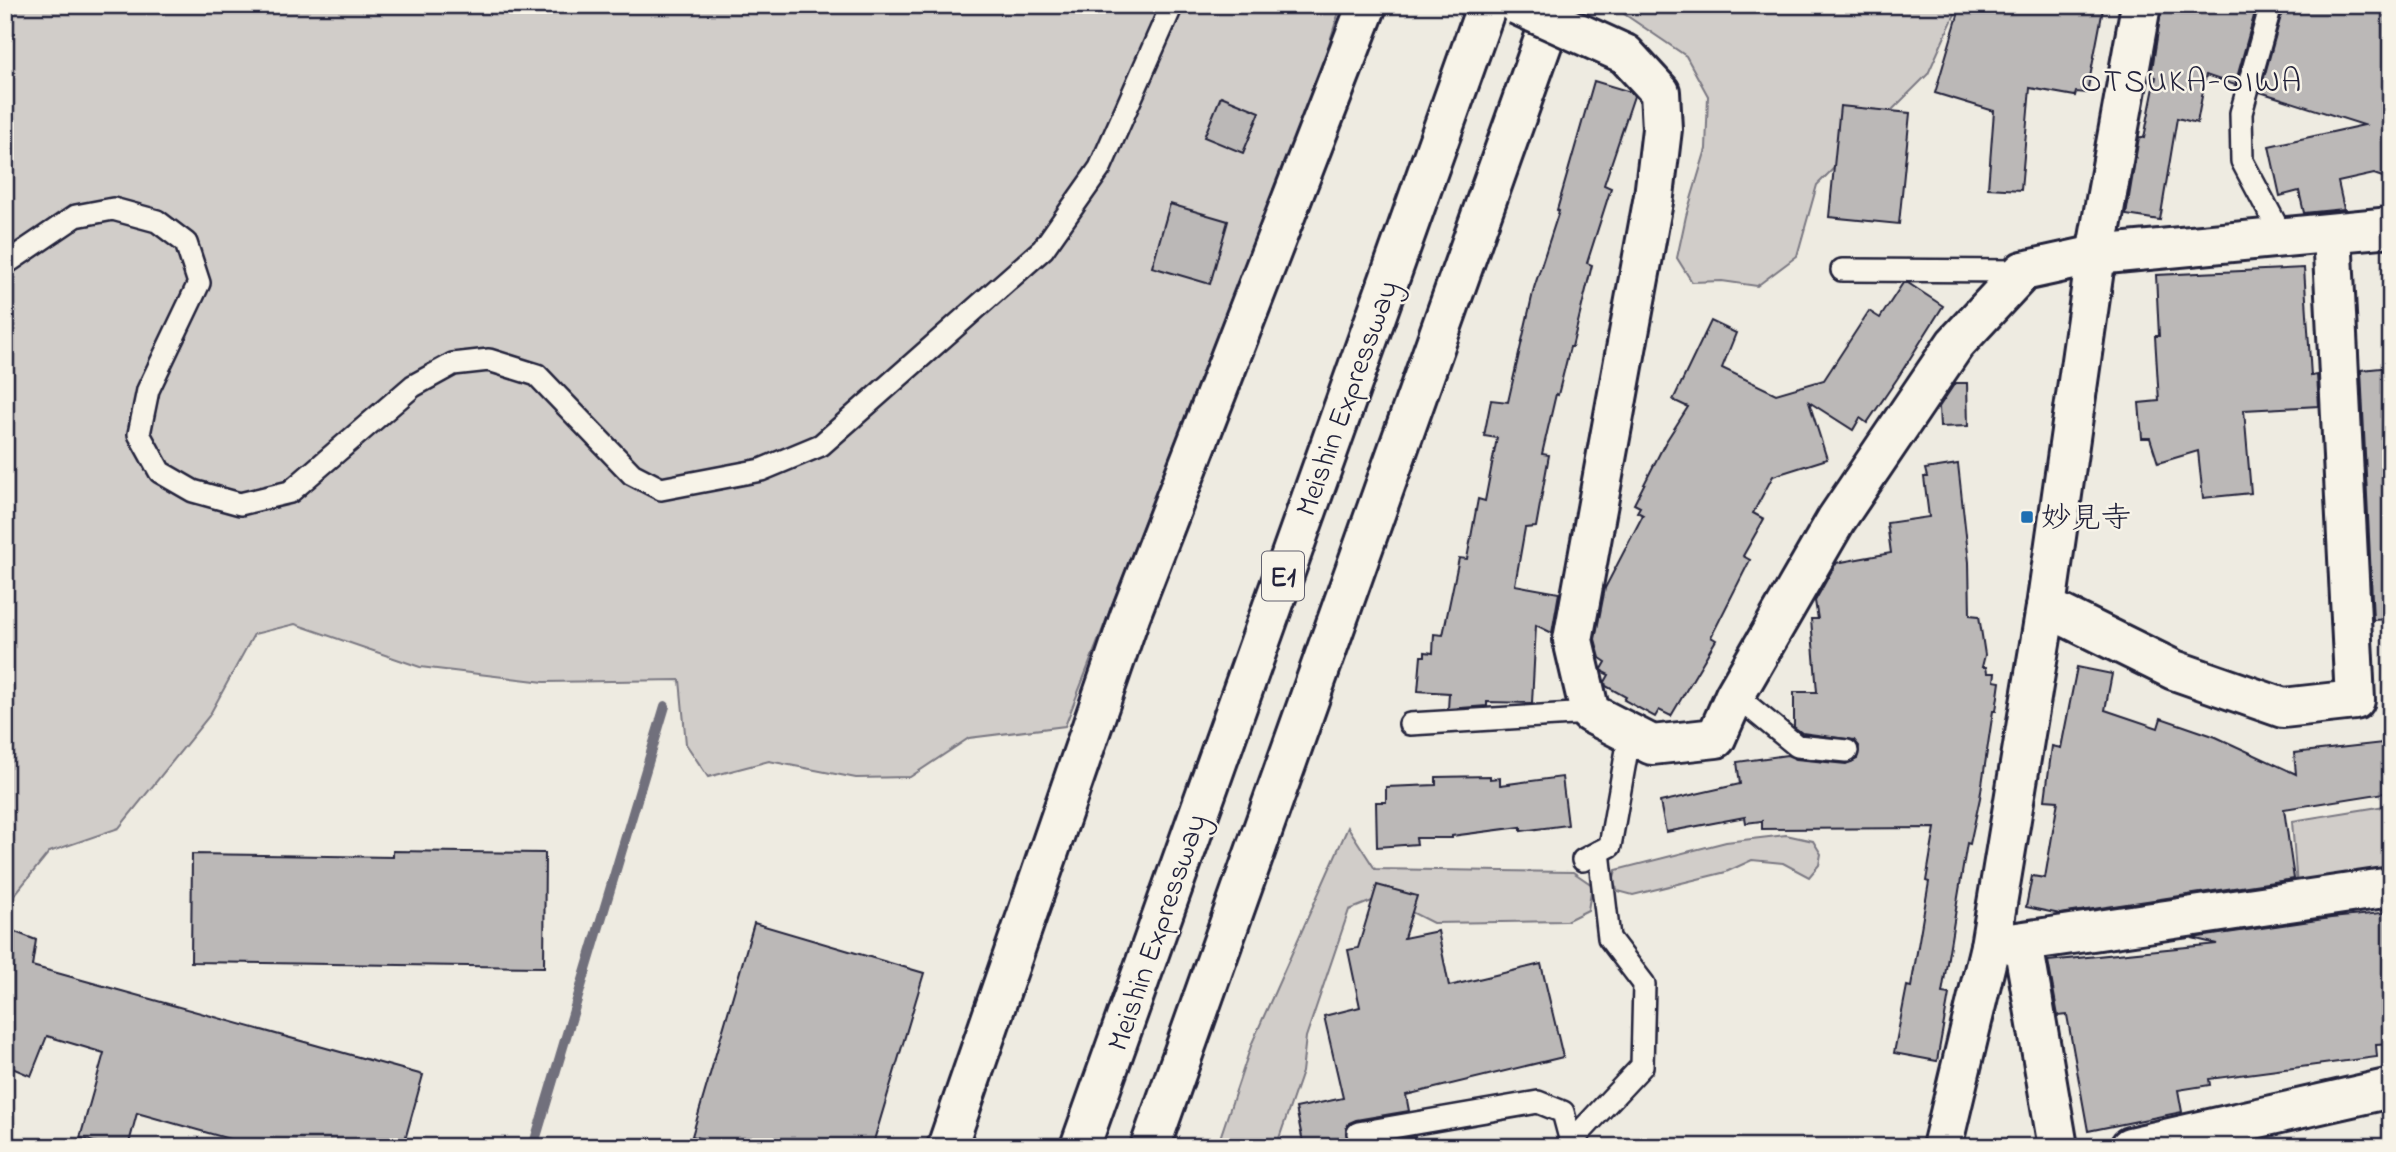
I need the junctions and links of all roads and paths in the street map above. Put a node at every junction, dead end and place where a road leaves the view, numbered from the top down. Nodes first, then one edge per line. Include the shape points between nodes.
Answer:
1 (1172, 5) edge
2 (1367, 5) edge
3 (1487, 5) edge
4 (1517, 5) edge
5 (1556, 5) edge
6 (2141, 5) edge
7 (2271, 5) edge
8 (2391, 227) edge
9 (2332, 233) junction
10 (2283, 238) junction
11 (2096, 255) junction
12 (5, 264) edge
13 (1842, 270) dead end
14 (2023, 271) junction
15 (2046, 607) junction
16 (1735, 695) junction
17 (1590, 713) junction
18 (1410, 724) dead end
19 (1630, 733) junction
20 (1847, 751) dead end
21 (2391, 887) edge
22 (2006, 944) junction
23 (2391, 1088) edge
24 (1359, 1133) dead end
25 (1570, 1145) edge
26 (947, 1147) edge
27 (1080, 1147) edge
28 (1150, 1147) edge
29 (1942, 1147) edge
30 (2058, 1147) edge
31 (2130, 1147) edge

1 - 12 lane via 1100,168 1043,248 821,445 761,470 661,489 632,474 537,374 489,360 453,364 413,386 290,492 240,504 193,491 160,472 139,434 148,390 198,283 186,243 157,221 113,209 76,216
2 - 26 main road via 1130,616
3 - 27 main road, Meishin Expressway / E1
4 - 17 main road, bridge via 1625,54 1660,92 1662,129 1654,196 1573,640
5 - 28 main road, E1
6 - 11 main road
7 - 10 lane via 2241,113 2242,161
8 - 9 main road
9 - 10 main road
9 - 15 main road via 2355,699 2283,708 2174,670
10 - 11 main road
11 - 14 main road
11 - 15 main road
13 - 14 lane
14 - 16 main road via 1955,344 1932,377 1836,520
15 - 22 main road
16 - 19 main road via 1716,738 1652,744
16 - 20 lane via 1797,746
17 - 18 lane
17 - 19 main road
19 - 25 lane via 1609,846 1591,856 1609,938 1644,984 1642,1066
21 - 22 main road
22 - 29 main road
22 - 30 main road
23 - 31 main road
24 - 25 lane via 1538,1102 1563,1112

